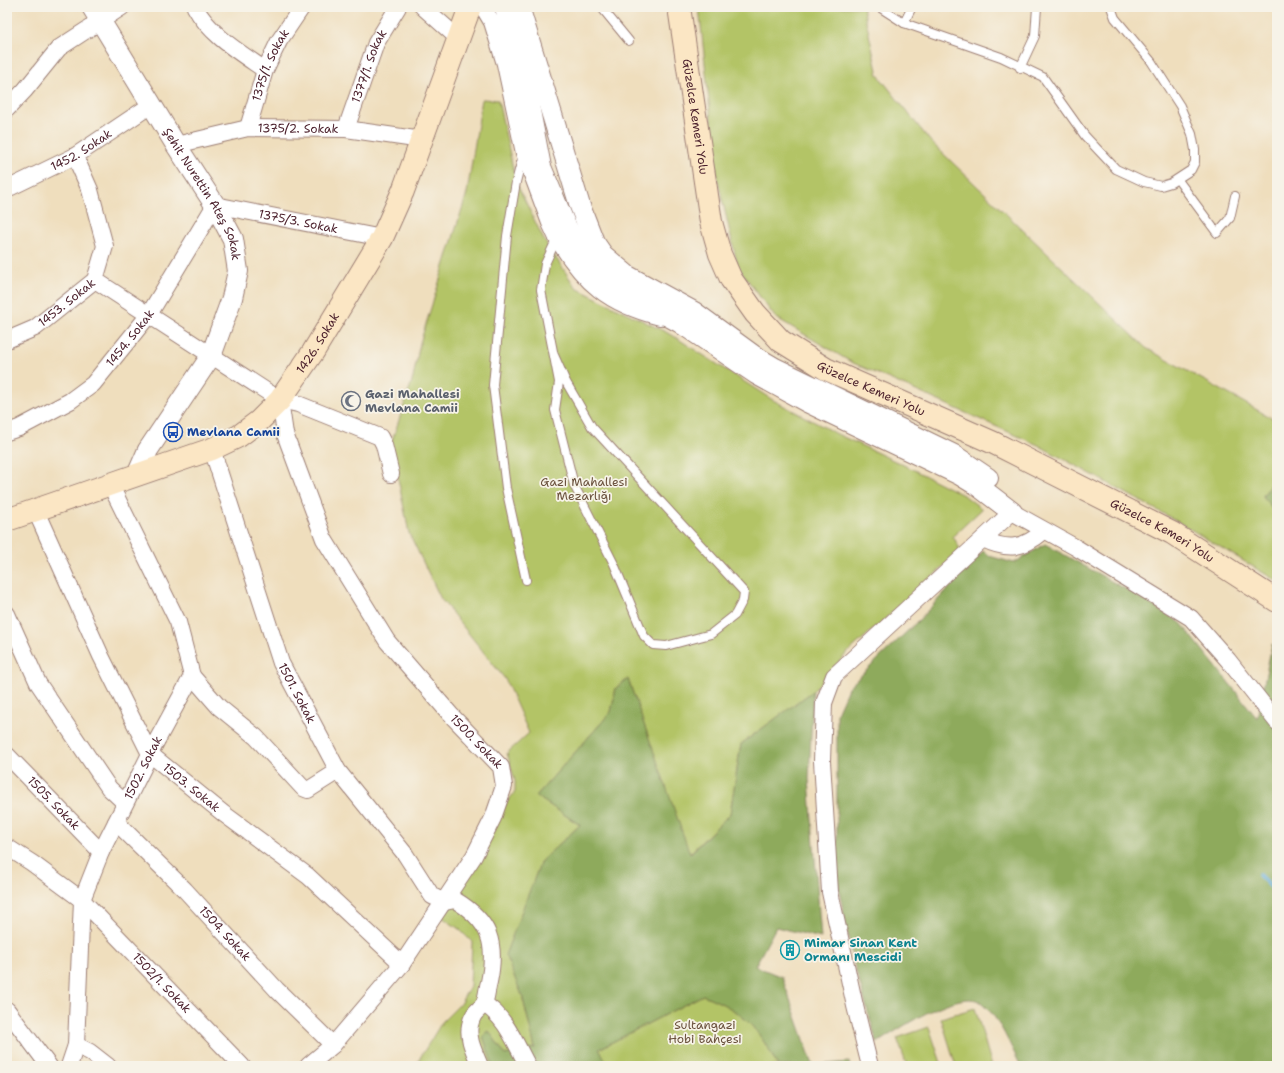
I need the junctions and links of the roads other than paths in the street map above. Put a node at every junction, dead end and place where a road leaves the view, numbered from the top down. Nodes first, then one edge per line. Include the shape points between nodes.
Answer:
1 (122, 7) edge
2 (195, 7) edge
3 (302, 7) edge
4 (398, 7) edge
5 (423, 7) edge
6 (470, 7) edge
7 (483, 7) edge
8 (505, 7) edge
9 (519, 7) edge
10 (601, 7) edge
11 (679, 7) edge
12 (879, 7) edge
13 (912, 7) edge
14 (1037, 7) edge
15 (1111, 7) edge
16 (96, 13) edge
17 (904, 23) junction
18 (459, 39) junction
19 (629, 41) dead end
20 (1020, 68) junction
21 (265, 70) junction
22 (151, 105) junction
23 (7, 109) edge
24 (248, 128) junction
25 (346, 129) junction
26 (422, 140) junction
27 (176, 144) junction
28 (524, 153) junction
29 (75, 156) junction
30 (1178, 180) junction
31 (7, 189) edge
32 (1235, 196) dead end
33 (215, 205) junction
34 (580, 206) junction
35 (561, 231) junction
36 (382, 238) junction
37 (95, 280) junction
38 (148, 316) junction
39 (7, 340) edge
40 (554, 355) junction
41 (211, 356) junction
42 (280, 400) junction
43 (7, 432) edge
44 (212, 449) junction
45 (138, 473) junction
46 (390, 474) dead end
47 (110, 484) junction
48 (36, 509) junction
49 (1012, 512) junction
50 (7, 520) edge
51 (1044, 531) junction
52 (983, 539) junction
53 (526, 580) dead end
54 (1277, 601) edge
55 (7, 614) edge
56 (192, 676) junction
57 (1277, 722) edge
58 (150, 754) junction
59 (7, 755) edge
60 (338, 772) junction
61 (125, 803) junction
62 (116, 822) junction
63 (7, 847) edge
64 (101, 852) junction
65 (82, 900) junction
66 (444, 902) junction
67 (402, 964) junction
68 (484, 1004) junction
69 (7, 1010) edge
70 (76, 1045) junction
71 (333, 1045) junction
72 (49, 1066) edge
73 (69, 1066) edge
74 (108, 1066) edge
75 (242, 1066) edge
76 (308, 1066) edge
77 (480, 1066) edge
78 (528, 1066) edge
79 (870, 1066) edge

1 - 16 street
2 - 21 street via 214,32 232,48
3 - 21 street, 1375/1. Sokak via 279,41
4 - 25 street, 1377/1. Sokak via 376,43
5 - 18 street
6 - 18 main road, 1426. Sokak
7 - 28 street via 492,22 505,64
8 - 35 street via 524,78 541,166
9 - 34 street
10 - 19 lane
11 - 54 main road, Güzelce Kemeri Yolu via 711,222 720,254 731,279 755,313 781,341 826,369 994,443 1172,533
12 - 17 lane
13 - 17 lane
14 - 20 lane via 1035,36
15 - 30 lane via 1115,18 1151,61 1172,93 1192,134 1195,162 1191,170
16 - 22 street, Şehit Nurettin Ateş Sokak
16 - 23 street via 59,48
17 - 20 lane via 1001,57
18 - 26 main road, 1426. Sokak
20 - 30 lane via 1042,77 1085,136 1116,169 1144,182 1161,186
21 - 24 street, 1375/1. Sokak
22 - 27 street, Şehit Nurettin Ateş Sokak
22 - 29 street, 1452. Sokak
24 - 25 street, 1375/2. Sokak
24 - 27 street, 1375/2. Sokak
25 - 26 street, 1375/2. Sokak
26 - 36 main road, 1426. Sokak
27 - 33 street, Şehit Nurettin Ateş Sokak
28 - 35 street via 550,223
28 - 53 lane via 516,182 507,236 493,385 506,488
29 - 31 street, 1452. Sokak
29 - 37 street, 1453. Sokak via 90,190 105,246
30 - 32 lane via 1217,233 1230,218
33 - 36 street, 1375/3. Sokak
33 - 38 street, 1454. Sokak
33 - 41 street, Şehit Nurettin Ateş Sokak via 233,239 238,271 232,298
34 - 35 street
34 - 49 street via 594,242 603,255 628,276 694,312 752,355 775,368 971,465 999,488
35 - 40 lane via 545,264 542,290
35 - 49 street via 605,282 678,322 756,374 807,402 960,475
36 - 42 main road, 1426. Sokak via 313,352
37 - 38 street
37 - 39 street, 1453. Sokak via 35,328
38 - 41 street
38 - 43 street, 1454. Sokak via 94,384 70,401
40 - 40 lane via 559,382 555,410 574,485 614,564 644,636 653,645 666,646 711,634 735,615 744,592 592,426 566,382
41 - 42 street
41 - 45 street, Şehit Nurettin Ateş Sokak via 148,450
42 - 44 main road, 1426. Sokak via 239,436
42 - 46 street via 298,404 380,437
42 - 66 street, 1500. Sokak via 285,434 324,539 387,642 501,767 504,786 493,818 474,856
44 - 45 main road, 1426. Sokak
44 - 60 street, 1501. Sokak via 281,663
45 - 47 main road, 1426. Sokak
47 - 48 main road, 1426. Sokak
47 - 56 street via 178,622
48 - 50 main road, 1426. Sokak
48 - 58 street, 1503. Sokak via 101,656
49 - 51 street
49 - 52 street
51 - 52 street via 1021,546 1006,547
51 - 57 street via 1075,547 1191,618
52 - 79 street via 834,676 824,702 822,760 830,892
55 - 61 street via 38,683 109,788
56 - 58 street, 1502. Sokak
56 - 60 street via 219,707 256,737 302,788 308,790
58 - 61 street, 1502. Sokak
58 - 67 street, 1503. Sokak via 224,814 308,876
59 - 64 street, 1505. Sokak
60 - 66 street, 1501. Sokak via 405,854 432,896
61 - 62 street, 1502. Sokak
62 - 64 street, 1502. Sokak
62 - 71 street, 1504. Sokak via 186,890 277,990
63 - 65 street, 1502/1. Sokak
64 - 65 street, 1502. Sokak
65 - 70 street, 1502. Sokak
65 - 75 street, 1502/1. Sokak
66 - 67 street, 1500. Sokak
66 - 68 street via 455,900 466,906 482,921 491,939 492,965
67 - 71 street, 1500. Sokak
68 - 77 street via 473,1014 470,1026 470,1037
68 - 78 street via 494,1010 502,1020
69 - 72 street
70 - 73 street, 1502. Sokak
70 - 74 street
71 - 76 street, 1500. Sokak

